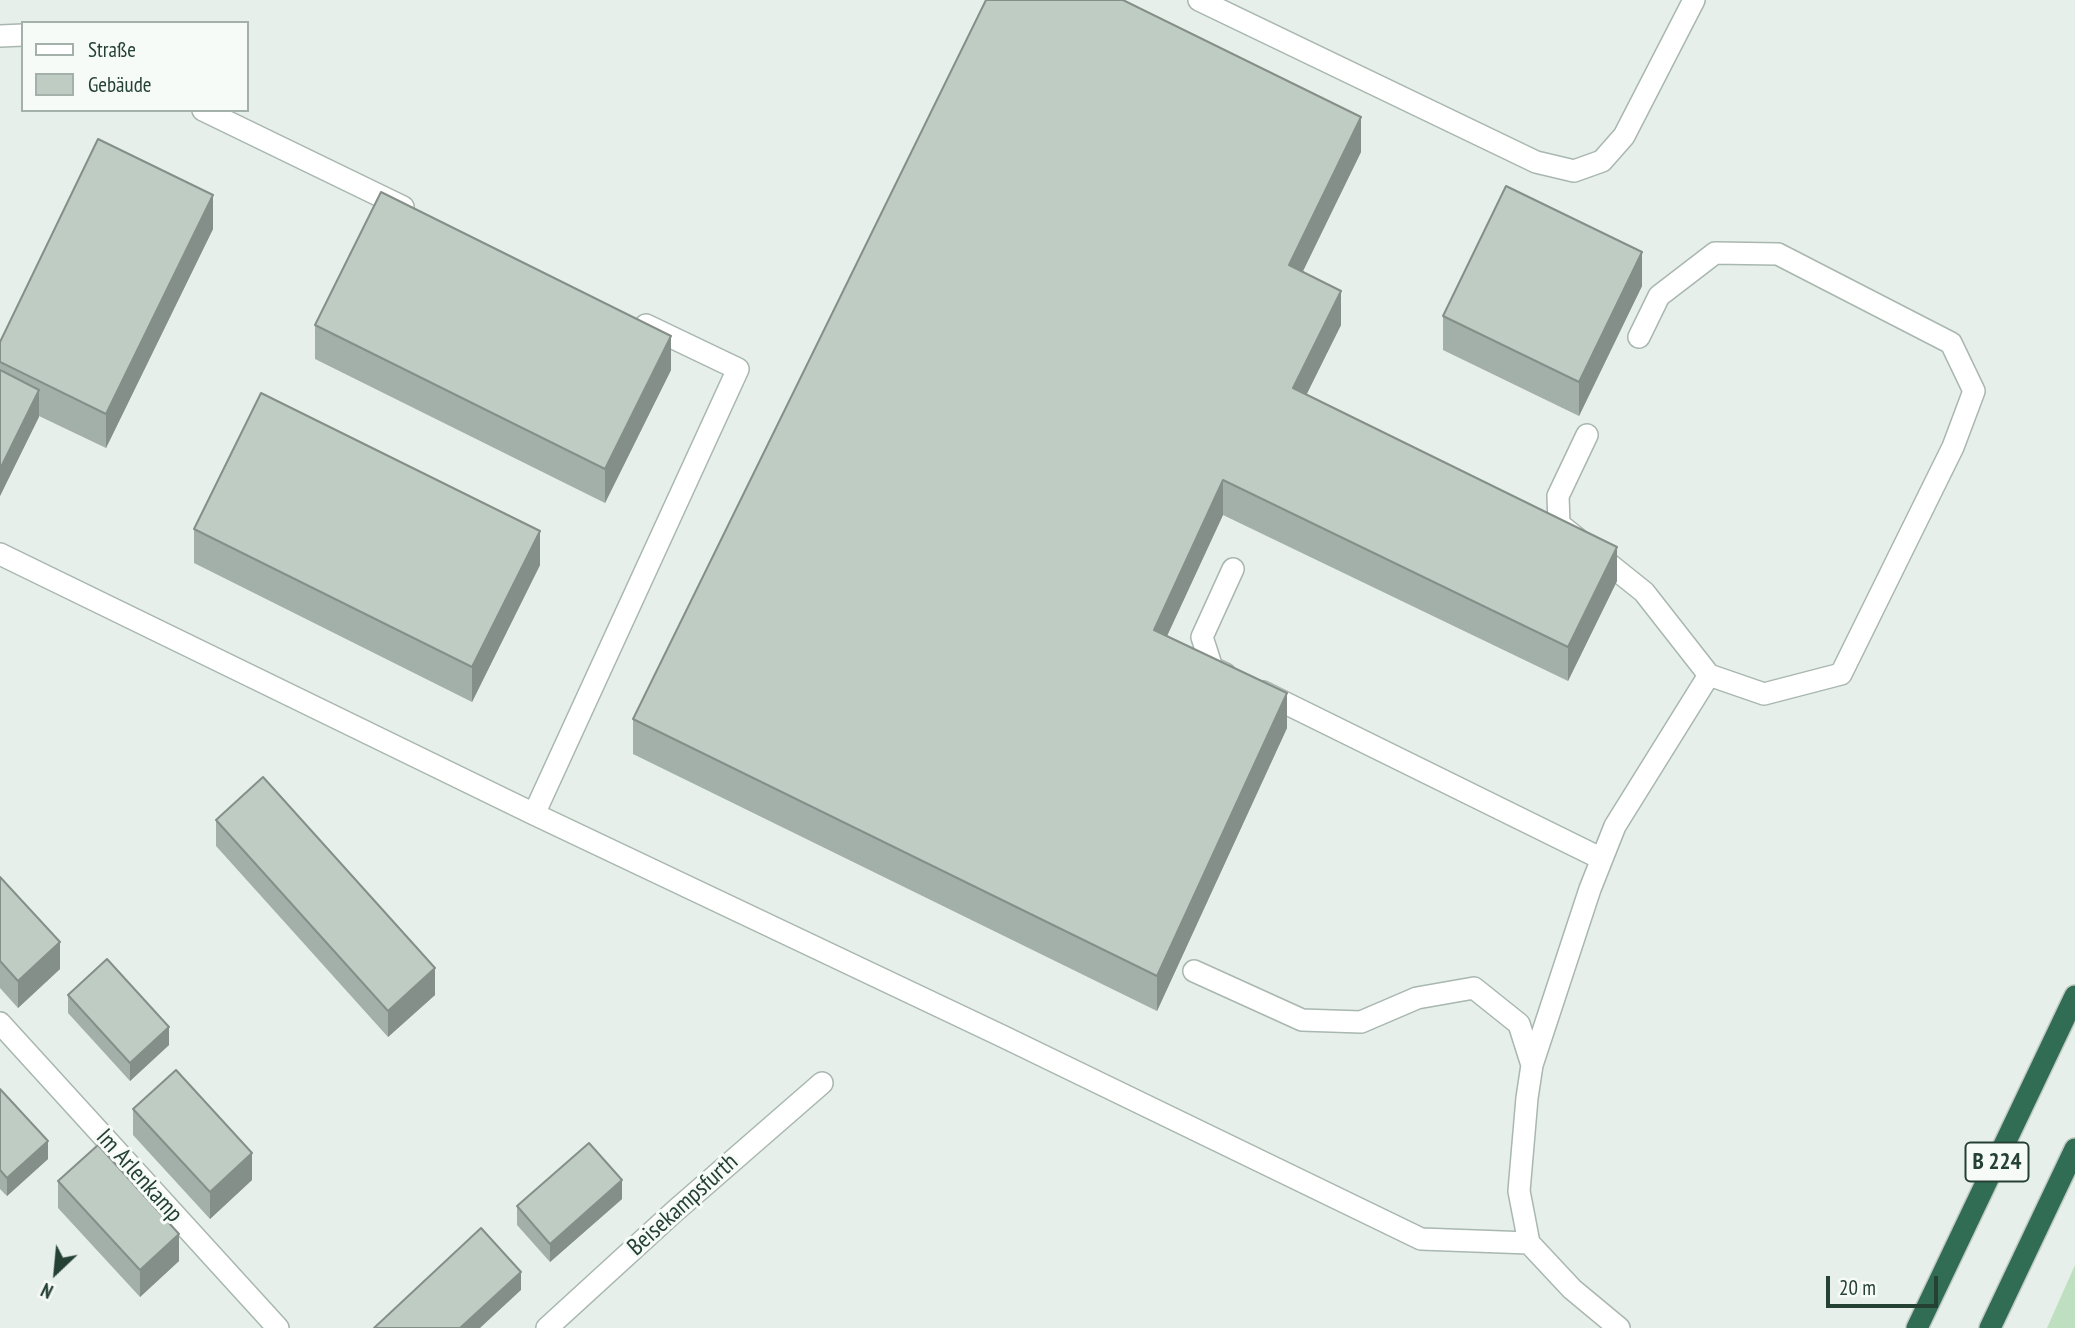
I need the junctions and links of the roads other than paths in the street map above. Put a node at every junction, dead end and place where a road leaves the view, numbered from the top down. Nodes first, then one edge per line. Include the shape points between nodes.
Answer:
1 (1199, 0) edge
2 (1694, 0) edge
3 (21, 35) edge
4 (0, 36) edge
5 (207, 112) edge
6 (427, 219) edge
7 (626, 315) edge
8 (1639, 337) dead end
9 (1587, 435) dead end
10 (0, 554) edge
11 (1233, 569) dead end
12 (1709, 675) junction
13 (534, 814) junction
14 (1600, 858) junction
15 (1194, 971) dead end
16 (2075, 996) edge
17 (0, 1023) edge
18 (1532, 1065) junction
19 (821, 1083) dead end
20 (2075, 1149) edge
21 (1529, 1243) junction
22 (278, 1328) edge
23 (547, 1328) edge
24 (1619, 1328) edge
25 (1917, 1328) edge
26 (1990, 1328) edge

1 - 2 street via 1536,162 1574,171 1602,161 1624,136
3 - 4 street
5 - 6 street
7 - 13 street via 738,369
8 - 12 street via 1659,296 1716,253 1778,254 1951,344 1974,391 1954,447 1841,674 1765,694
9 - 12 street via 1558,496 1559,524 1644,592
10 - 13 street
11 - 14 street via 1202,637 1212,668
12 - 14 street
13 - 21 street via 1421,1239
14 - 18 street
15 - 18 street via 1302,1020 1362,1022 1418,998 1474,988 1519,1024
16 - 25 highway, B 224
17 - 22 street, Im Arlenkamp
18 - 21 street via 1519,1191
19 - 23 street, Beisekampsfurth
20 - 26 highway, B 224
21 - 24 street via 1572,1289

